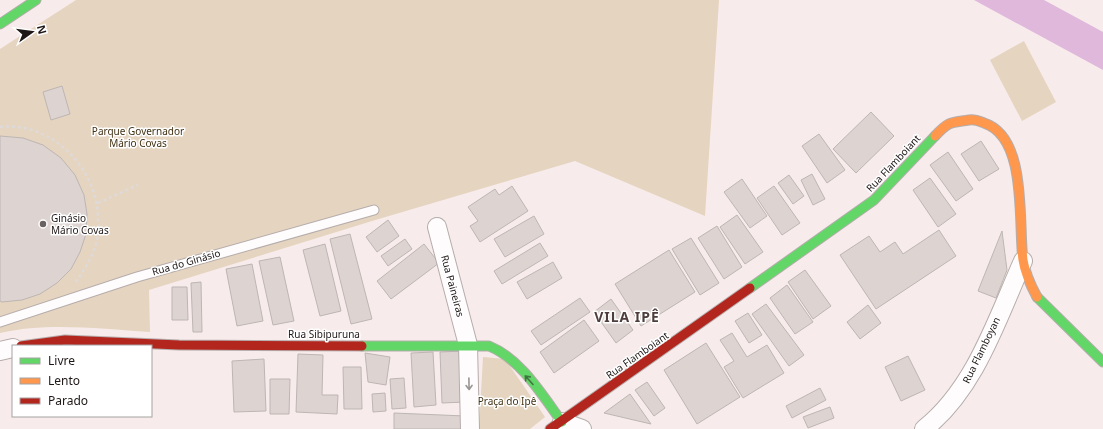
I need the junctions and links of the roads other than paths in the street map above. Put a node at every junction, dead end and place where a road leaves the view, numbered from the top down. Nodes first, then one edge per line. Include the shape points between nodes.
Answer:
1 (36, 0) edge
2 (0, 24) edge
3 (374, 210) dead end
4 (437, 228) dead end
5 (1023, 261) junction
6 (0, 322) edge
7 (28, 345) edge
8 (468, 345) junction
9 (12, 348) edge
10 (0, 351) edge
11 (1103, 362) edge
12 (556, 425) edge
13 (470, 429) edge
14 (582, 429) edge
15 (924, 429) edge

1 - 2 street
3 - 6 lane, Rua do Ginásio via 137,277
4 - 8 street, Rua Paineiras
5 - 11 street, Rua Flamboiant via 1031,288 1039,300
5 - 12 street, Rua Flamboiant via 1017,177 1014,157 1006,139 996,126 986,121 972,118 946,124 874,200
5 - 15 street, Rua Flamboyan via 972,372 949,406
7 - 8 street, Rua Sibipuruna via 65,340 179,345
12 -> 8 street, Rua Sibipuruna via 540,393 503,352 489,346
8 -> 13 street, Rua Paineiras
9 - 10 street
12 - 14 street

